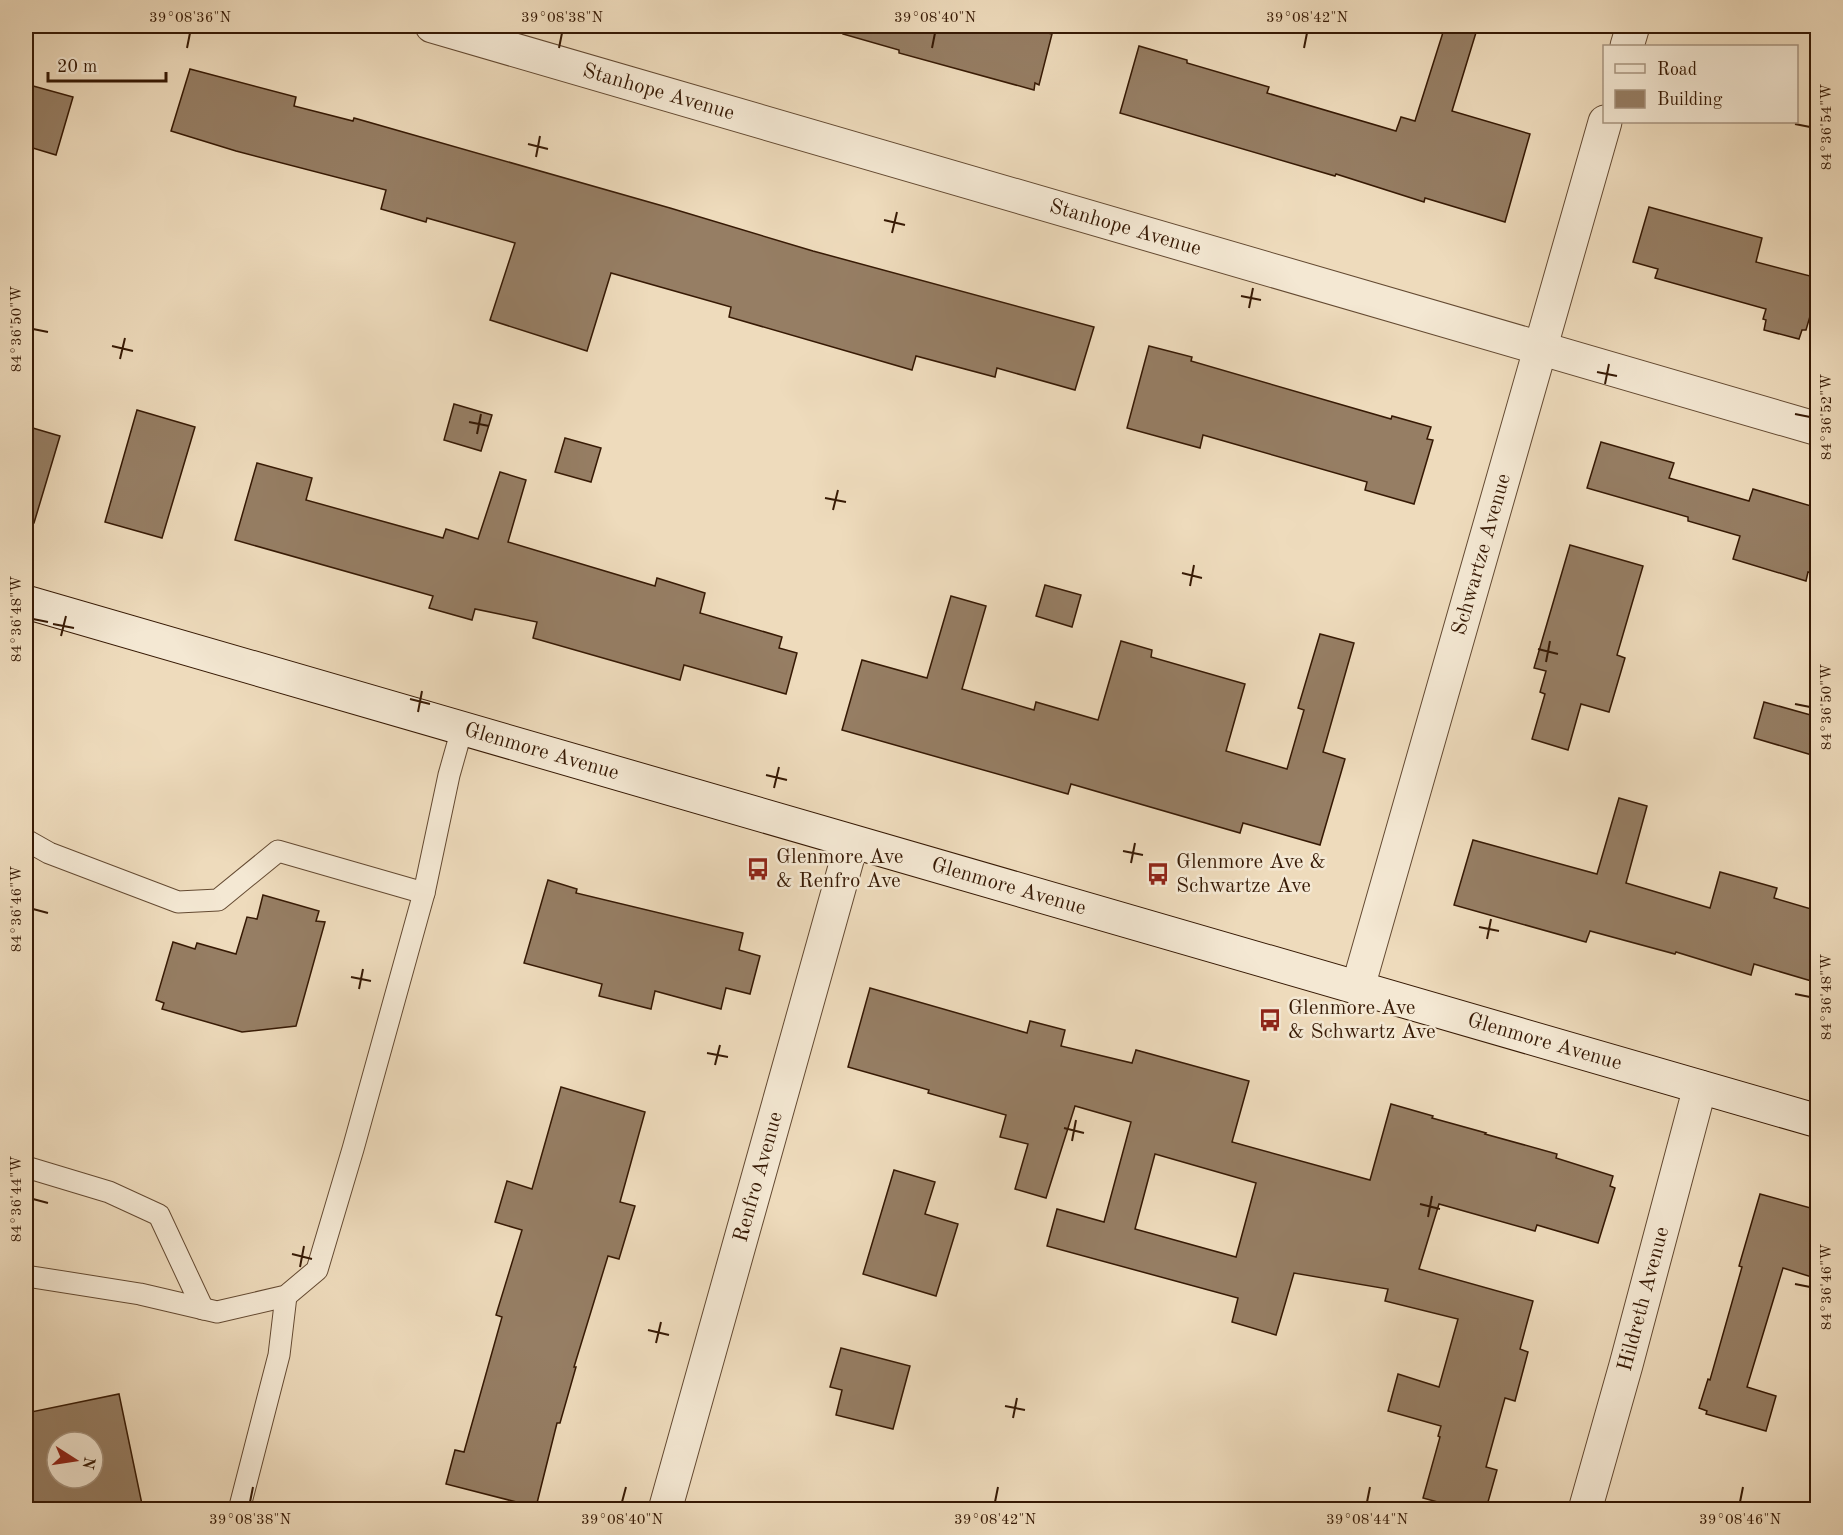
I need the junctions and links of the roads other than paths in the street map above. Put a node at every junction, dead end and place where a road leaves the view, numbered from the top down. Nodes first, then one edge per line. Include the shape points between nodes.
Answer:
1 (432, 26) edge
2 (1633, 26) edge
3 (1627, 45) edge
4 (1605, 123) edge
5 (1540, 348) junction
6 (1818, 429) edge
7 (26, 602) edge
8 (462, 729) junction
9 (26, 840) edge
10 (852, 842) junction
11 (424, 893) junction
12 (1358, 987) junction
13 (1700, 1087) junction
14 (1818, 1121) edge
15 (26, 1167) edge
16 (26, 1276) edge
17 (286, 1296) junction
18 (202, 1309) junction
19 (239, 1509) edge
20 (665, 1509) edge
21 (1585, 1509) edge

1 - 5 street, Stanhope Avenue
2 - 3 street
4 - 5 street, Schwartze Avenue
5 - 6 street, Stanhope Avenue
5 - 12 street, Schwartze Avenue
7 - 8 street, Glenmore Avenue
8 - 10 street, Glenmore Avenue
8 - 11 lane
9 - 11 lane via 49,853 178,902 218,900 278,851
10 - 12 street, Glenmore Avenue
10 - 20 street, Renfro Avenue
11 - 17 lane via 317,1270
12 - 13 street, Glenmore Avenue
13 - 14 street, Glenmore Avenue
13 - 21 street, Hildreth Avenue
15 - 18 lane via 109,1192 159,1215
16 - 18 lane via 140,1294
17 - 18 lane via 217,1312
17 - 19 lane via 279,1355

